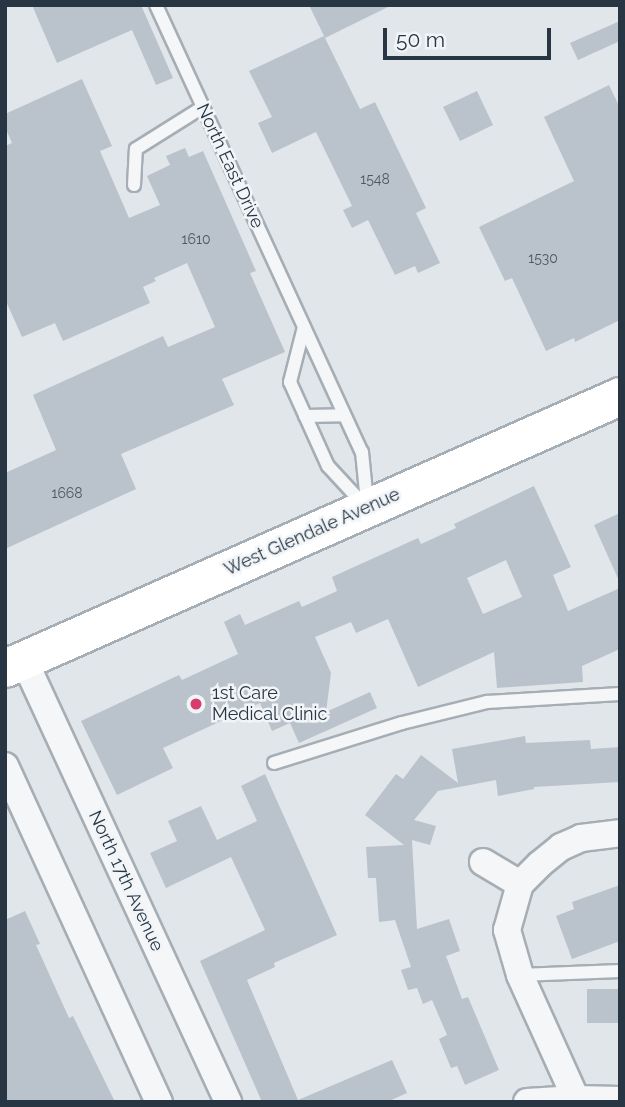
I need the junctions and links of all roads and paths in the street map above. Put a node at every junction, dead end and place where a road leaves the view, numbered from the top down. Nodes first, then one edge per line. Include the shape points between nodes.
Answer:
1 (156, 5) edge
2 (203, 107) junction
3 (134, 185) dead end
4 (304, 327) junction
5 (620, 396) edge
6 (344, 415) junction
7 (305, 416) junction
8 (367, 508) junction
9 (14, 664) edge
10 (620, 694) edge
11 (274, 763) dead end
12 (5, 766) edge
13 (620, 833) edge
14 (483, 862) dead end
15 (520, 884) junction
16 (620, 971) edge
17 (520, 975) junction
18 (576, 1099) junction
19 (620, 1100) edge
20 (159, 1102) edge
21 (228, 1102) edge
22 (527, 1102) edge

1 - 2 lane, North East Drive
2 - 3 lane via 136,149
2 - 4 lane, North East Drive
4 - 6 lane, North East Drive
4 - 7 lane via 290,382
5 - 8 main road, West Glendale Avenue
6 - 7 lane
6 - 8 lane, North East Drive via 362,452
7 - 8 lane via 327,466
8 - 9 main road, West Glendale Avenue
9 - 21 street, North 17th Avenue
10 - 11 lane via 487,702
12 - 20 street
13 - 15 street via 581,838 561,848
14 - 15 street
15 - 17 street via 508,930
16 - 17 lane
17 - 18 street
18 - 19 street
18 - 22 street

